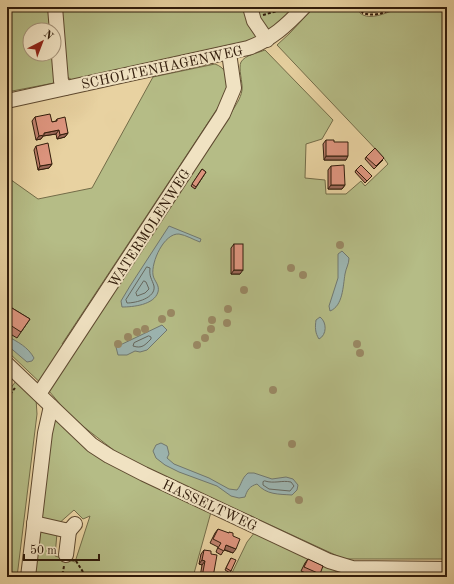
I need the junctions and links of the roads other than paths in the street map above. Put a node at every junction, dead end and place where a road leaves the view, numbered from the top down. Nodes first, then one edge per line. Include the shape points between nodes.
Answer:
1 (55, 7) edge
2 (250, 7) edge
3 (304, 7) edge
4 (267, 40) junction
5 (229, 53) junction
6 (65, 88) junction
7 (7, 101) edge
8 (7, 364) edge
9 (39, 394) junction
10 (51, 406) junction
11 (34, 523) junction
12 (70, 556) road end
13 (447, 569) edge
14 (28, 577) edge

1 - 6 street via 62,81
2 - 4 street via 254,21
3 - 4 street, SCHOLTENHAGENWEG via 286,26
4 - 5 street, SCHOLTENHAGENWEG
5 - 6 street, SCHOLTENHAGENWEG
5 - 9 street, WATERMOLENWEG via 234,88 223,114
6 - 7 street, SCHOLTENHAGENWEG
8 - 9 street, HASSELTWEG
9 - 10 street, HASSELTWEG
10 - 11 street via 45,433
10 - 13 street, HASSELTWEG via 92,445 109,456 329,561 352,568
11 - 12 street via 72,527
11 - 14 street

